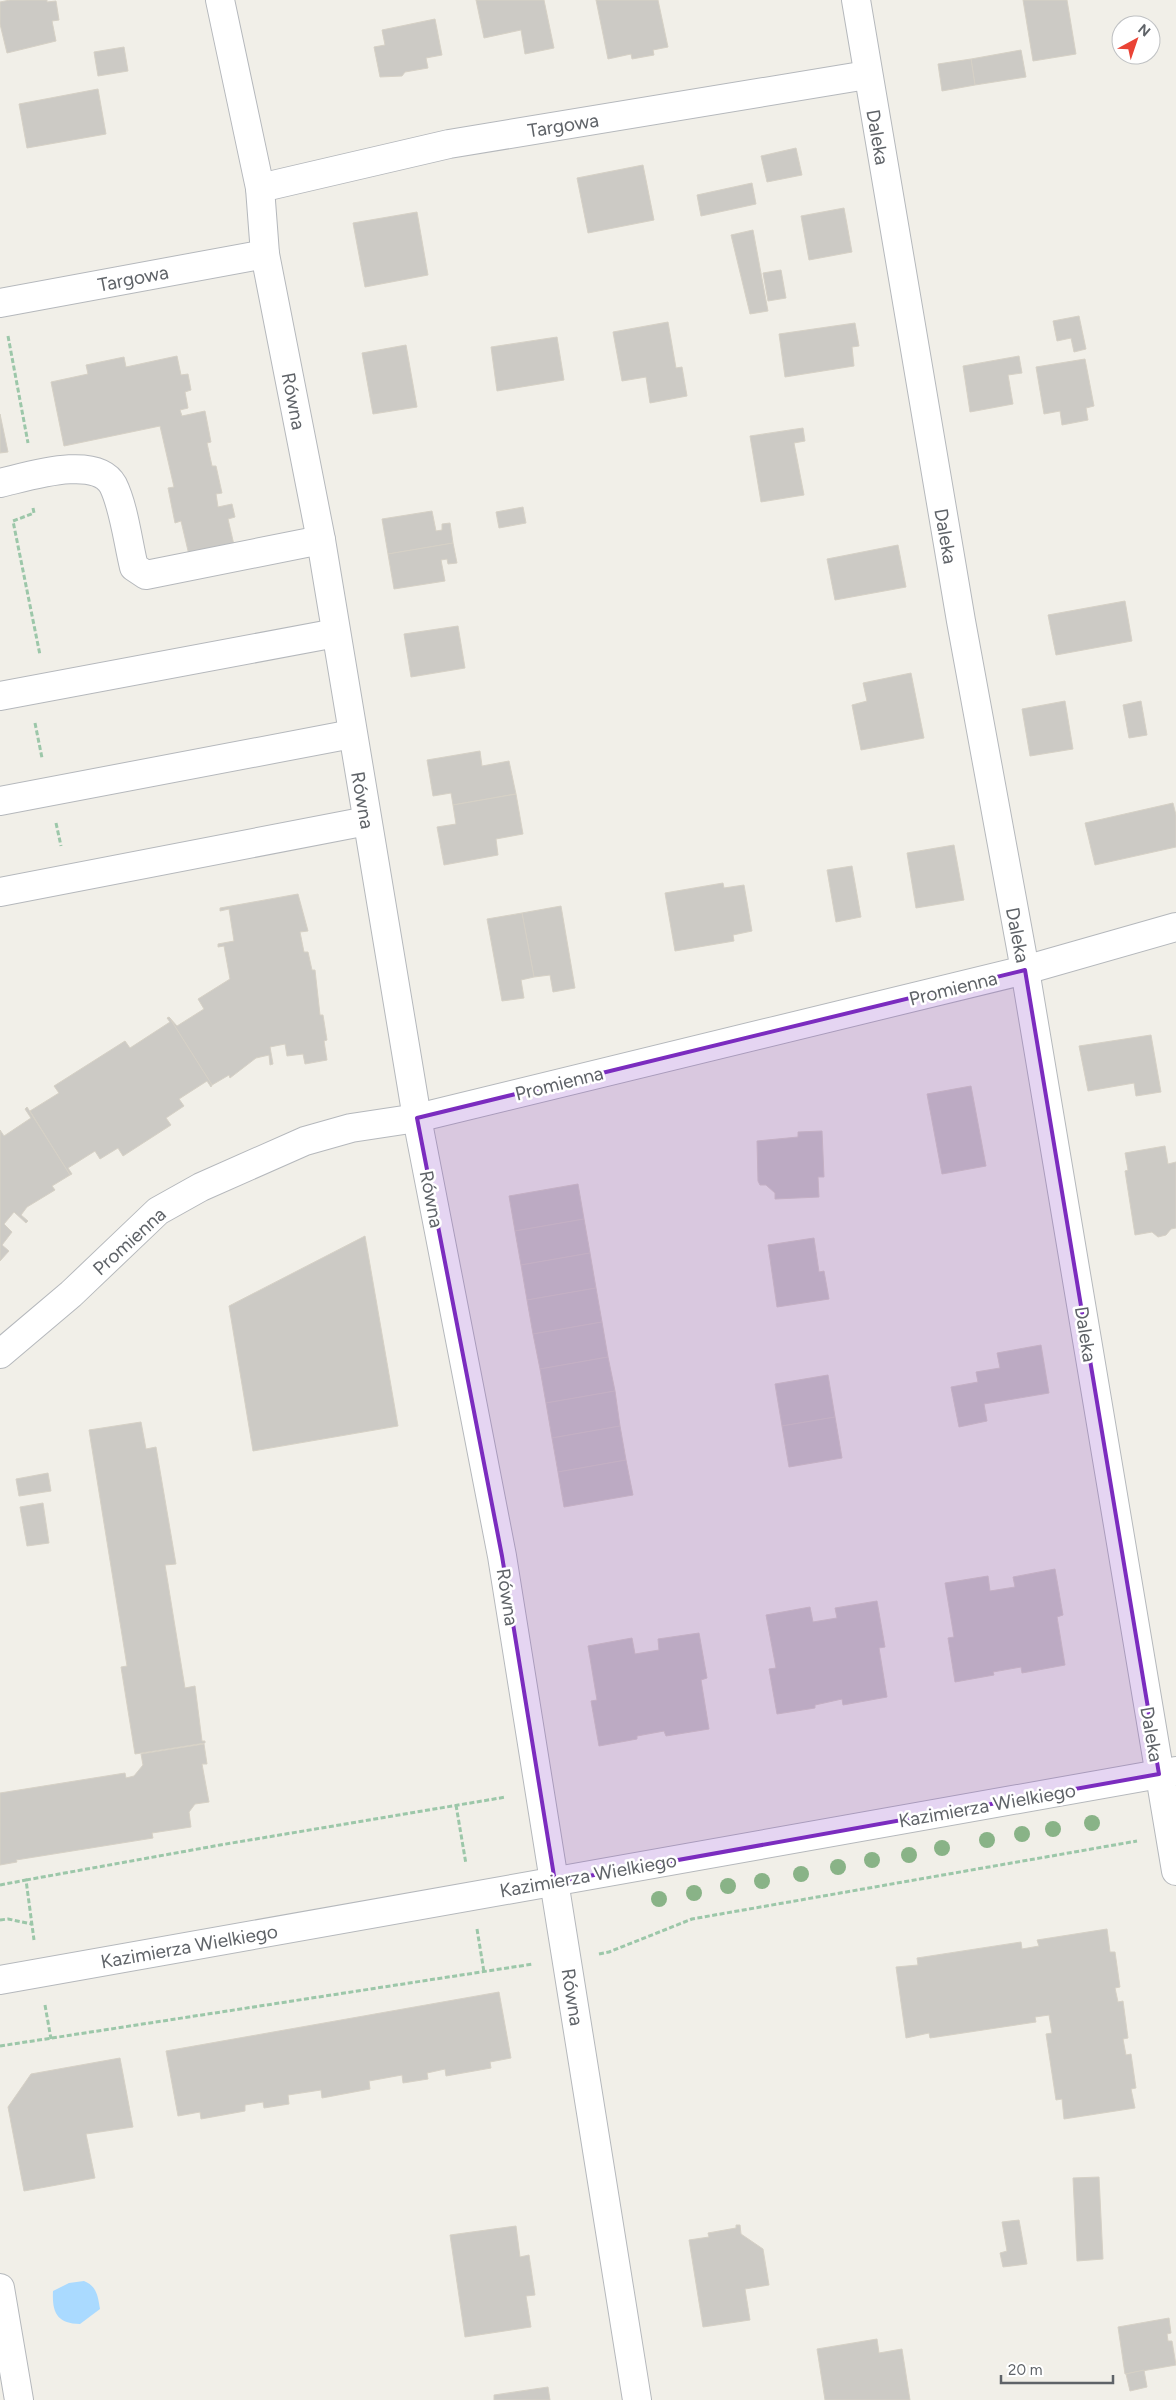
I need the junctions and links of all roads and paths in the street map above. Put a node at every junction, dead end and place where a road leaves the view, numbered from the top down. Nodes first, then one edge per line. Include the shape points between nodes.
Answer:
1 (220, 0) edge
2 (856, 0) edge
3 (868, 75) junction
4 (260, 188) junction
5 (265, 254) junction
6 (1, 303) edge
7 (26, 477) junction
8 (0, 483) edge
9 (321, 540) junction
10 (336, 634) junction
11 (37, 690) junction
12 (0, 696) edge
13 (352, 734) junction
14 (49, 792) junction
15 (0, 801) edge
16 (367, 821) junction
17 (68, 879) junction
18 (0, 892) edge
19 (1176, 927) edge
20 (1026, 970) junction
21 (417, 1118) junction
22 (0, 1354) edge
23 (1167, 1773) edge
24 (539, 1792) junction
25 (1170, 1835) junction
26 (1176, 1871) edge
27 (26, 1880) junction
28 (556, 1882) junction
29 (0, 1885) edge
30 (0, 1920) edge
31 (567, 1959) junction
32 (0, 1980) edge
33 (0, 2046) edge
34 (0, 2288) edge
35 (19, 2400) edge
36 (637, 2400) edge

1 - 4 street, Równa
2 - 3 street, Daleka
3 - 4 street, Targowa via 449,144
3 - 20 street, Daleka via 961,621
4 - 5 street, Równa
5 - 6 street, Targowa
5 - 9 street, Równa
6 - 7 path via 29,445
7 - 8 street
7 - 9 street via 64,469 96,470 112,484 134,567 146,575
7 - 11 path via 34,513 13,520 41,656
9 - 10 street, Równa
10 - 11 street
10 - 13 street, Równa
11 - 12 street
11 - 14 path via 34,716
13 - 14 street
13 - 16 street, Równa
14 - 15 street
14 - 17 path
16 - 17 street
16 - 21 street, Równa
17 - 18 street
19 - 20 street, Promienna
20 - 21 street, Promienna
20 - 23 street, Daleka
21 - 22 street, Promienna via 351,1128 305,1141 166,1206 72,1294
21 - 24 street, Równa via 502,1556
23 - 25 street, Daleka
23 - 28 street, Kazimierza Wielkiego
24 - 27 path
24 - 28 street, Równa
25 - 26 street, Daleka
25 - 31 path via 692,1919 609,1952
27 - 29 path
27 - 30 path via 32,1924
28 - 31 street, Równa
28 - 32 street, Kazimierza Wielkiego
31 - 33 path
31 - 36 street, Równa
34 - 35 street

